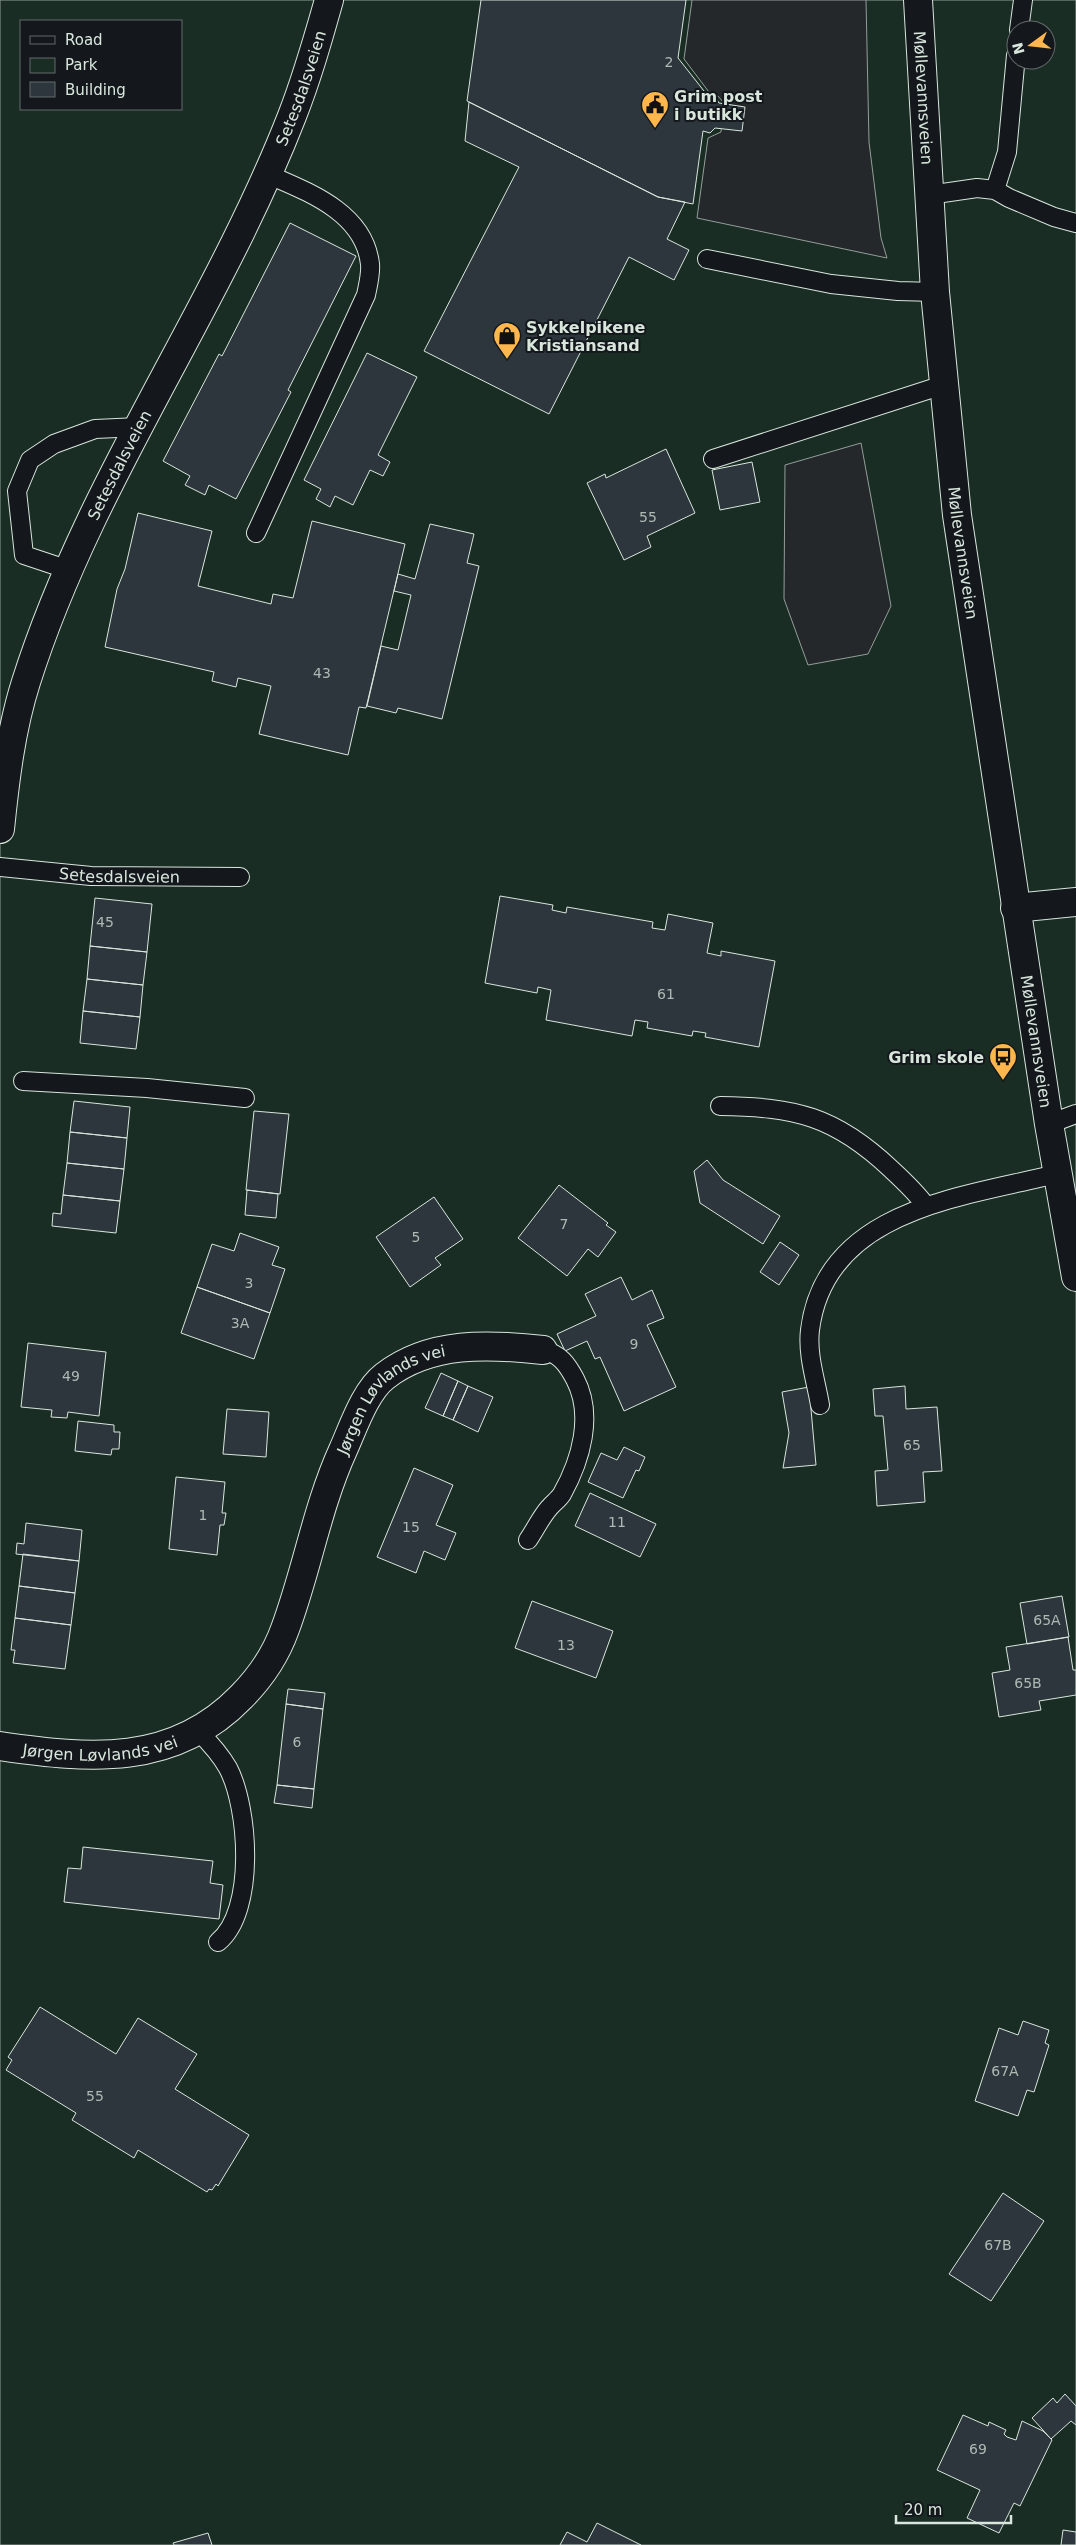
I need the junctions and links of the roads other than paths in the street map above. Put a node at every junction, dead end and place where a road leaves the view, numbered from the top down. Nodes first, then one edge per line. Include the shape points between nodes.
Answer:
1 (329, 0) edge
2 (918, 0) edge
3 (1023, 0) edge
4 (1020, 20) edge
5 (1015, 70) edge
6 (267, 174) junction
7 (995, 190) junction
8 (929, 194) junction
9 (1076, 223) edge
10 (707, 259) dead end
11 (935, 292) junction
12 (943, 385) junction
13 (139, 428) junction
14 (713, 459) dead end
15 (256, 533) dead end
16 (69, 570) junction
17 (4, 768) edge
18 (0, 829) edge
19 (0, 867) edge
20 (240, 877) dead end
21 (1076, 904) edge
22 (1015, 908) junction
23 (23, 1081) dead end
24 (245, 1098) dead end
25 (720, 1106) dead end
26 (1076, 1114) edge
27 (1048, 1124) junction
28 (1056, 1174) junction
29 (926, 1206) junction
30 (1076, 1277) edge
31 (543, 1350) joint
32 (820, 1405) dead end
33 (528, 1540) dead end
34 (199, 1732) junction
35 (0, 1746) edge
36 (218, 1942) dead end

1 - 6 main road, Setesdalsveien via 298,98
2 - 8 main road, Møllevannsveien
3 - 4 lane
5 - 7 lane via 1007,152
6 - 13 main road, Setesdalsveien
6 - 15 lane via 338,210 366,246 370,270 366,295 346,342
7 - 8 lane via 977,188
7 - 9 lane via 1054,217
8 - 11 main road, Møllevannsveien
10 - 11 lane via 831,284
11 - 12 main road, Møllevannsveien
12 - 14 lane
12 - 22 main road, Møllevannsveien via 956,515
13 - 16 main road, Setesdalsveien
13 - 16 lane via 95,429 54,444 30,460 17,491 24,554
16 - 17 main road, Setesdalsveien via 25,685
17 - 18 main road, Setesdalsveien
19 - 20 lane, Setesdalsveien via 91,876
21 - 22 main road
22 - 27 main road, Møllevannsveien
23 - 24 lane
25 - 29 lane via 760,1107 801,1114 836,1126 868,1147
26 - 27 lane
27 - 28 main road, Møllevannsveien
28 - 29 lane via 955,1196
28 - 30 main road, Møllevannsveien
29 - 32 lane via 857,1242 840,1260 824,1286 810,1330 810,1351
31 - 33 lane, Jørgen Løvlands vei via 554,1353 568,1365 580,1389 584,1414 583,1442 561,1496 548,1509
31 - 34 main road, Jørgen Løvlands vei via 496,1345 459,1347 419,1357 384,1376 366,1400 332,1474 294,1604 269,1664 249,1690
34 - 35 main road, Jørgen Løvlands vei via 162,1747 124,1753 46,1753
34 - 36 lane, Jørgen Løvlands vei via 214,1747 228,1769 239,1799 245,1835 238,1914 226,1936

